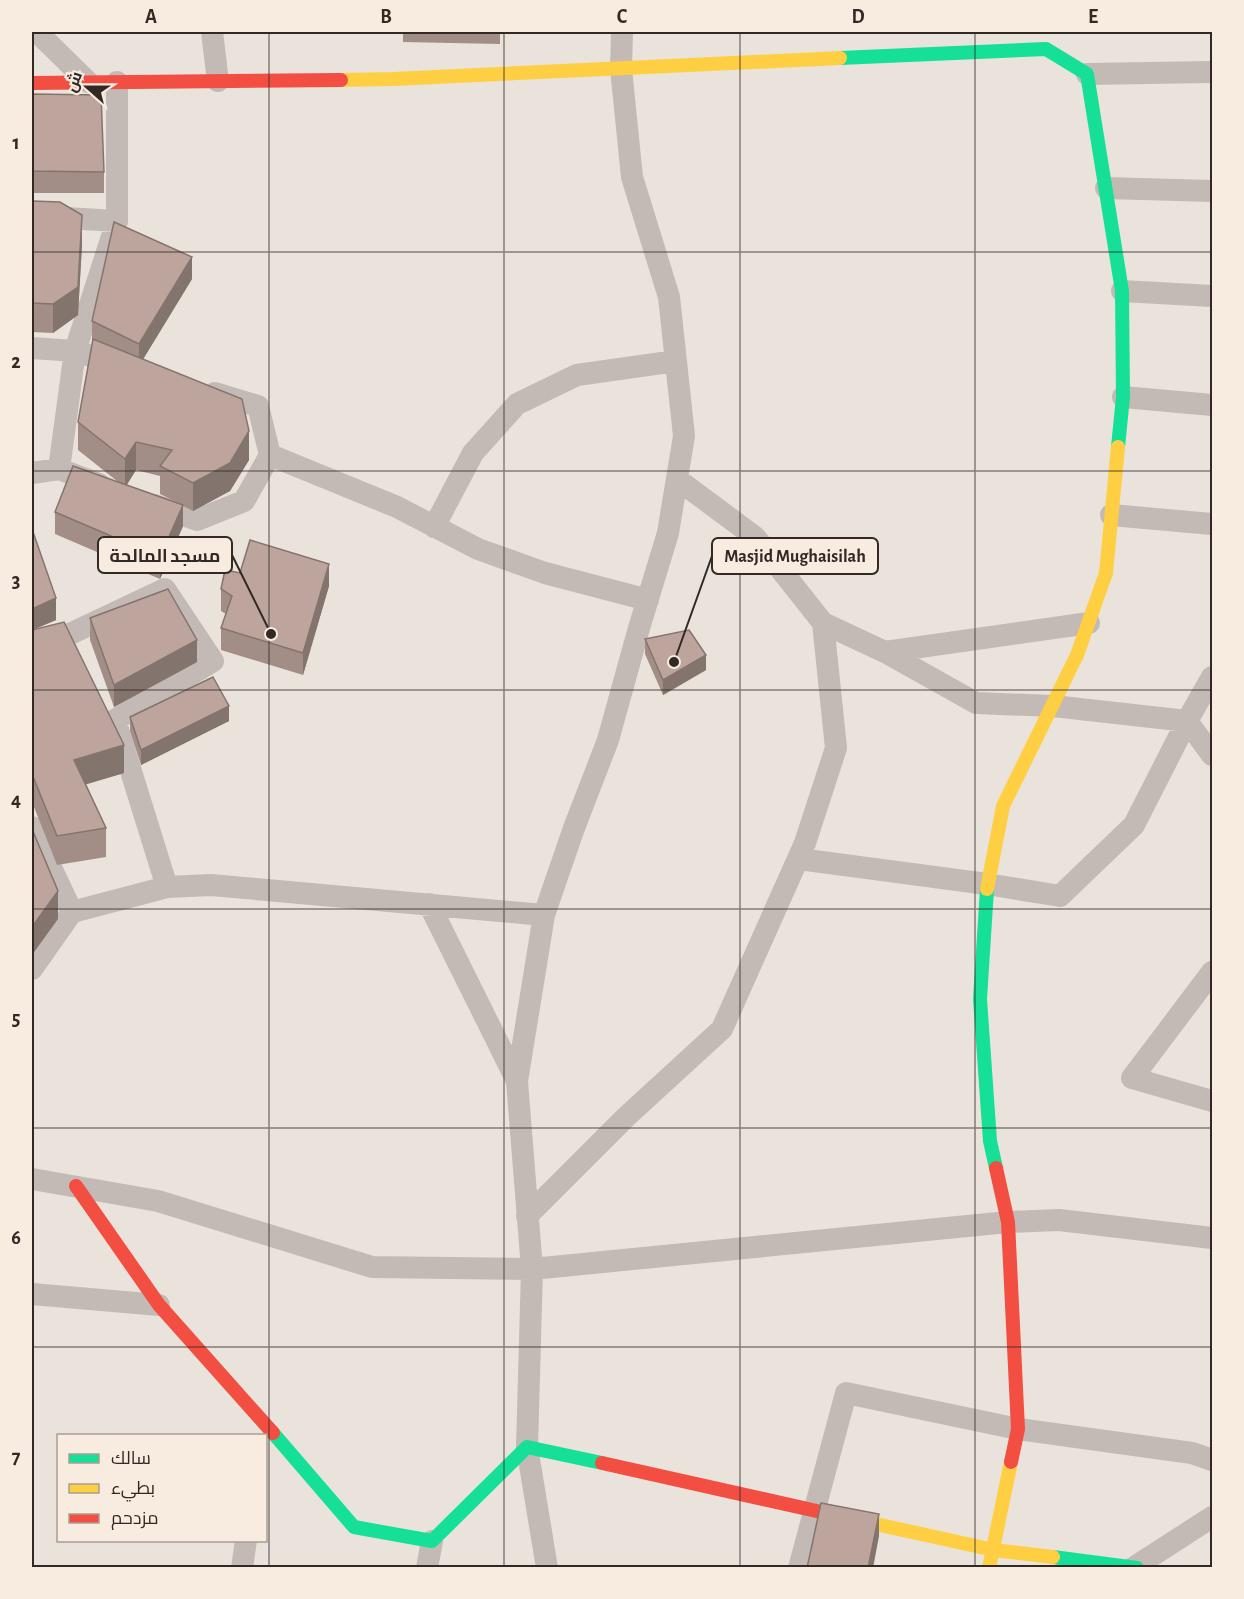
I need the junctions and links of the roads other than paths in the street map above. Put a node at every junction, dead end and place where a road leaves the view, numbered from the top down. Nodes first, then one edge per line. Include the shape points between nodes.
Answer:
1 (37, 32) edge
2 (212, 32) edge
3 (622, 32) edge
4 (1045, 40) edge
5 (621, 69) junction
6 (1212, 72) edge
7 (1087, 74) junction
8 (218, 81) junction
9 (88, 82) junction
10 (117, 82) junction
11 (32, 83) edge
12 (1106, 188) junction
13 (1212, 191) edge
14 (32, 216) edge
15 (117, 221) junction
16 (1122, 291) junction
17 (1212, 296) edge
18 (32, 348) edge
19 (75, 351) junction
20 (676, 361) junction
21 (133, 368) edge
22 (190, 386) edge
23 (1123, 397) junction
24 (1212, 405) edge
25 (270, 455) junction
26 (59, 469) junction
27 (32, 473) edge
28 (677, 479) junction
29 (1111, 515) junction
30 (1212, 524) edge
31 (434, 527) junction
32 (648, 600) junction
33 (823, 623) junction
34 (1089, 623) junction
35 (32, 644) edge
36 (885, 652) junction
37 (1212, 677) edge
38 (1053, 706) junction
39 (1187, 721) junction
40 (1212, 754) edge
41 (32, 827) edge
42 (798, 859) junction
43 (987, 884) junction
44 (167, 887) junction
45 (429, 904) junction
46 (72, 912) junction
47 (544, 915) junction
48 (32, 969) edge
49 (1212, 972) edge
50 (517, 1082) junction
51 (1212, 1101) edge
52 (32, 1179) edge
53 (76, 1186) junction
54 (527, 1216) junction
55 (1008, 1222) junction
56 (1212, 1238) edge
57 (532, 1269) junction
58 (32, 1294) edge
59 (159, 1305) junction
60 (264, 1429) edge
61 (1018, 1429) junction
62 (527, 1447) junction
63 (1212, 1460) edge
64 (815, 1511) junction
65 (1212, 1517) edge
66 (432, 1541) junction
67 (246, 1542) edge
68 (994, 1550) junction
69 (1135, 1567) edge
70 (242, 1568) edge
71 (427, 1568) edge
72 (547, 1568) edge
73 (799, 1568) edge
74 (989, 1568) edge

1 - 9 street
2 - 8 street
3 - 5 street
4 - 5 street
4 - 7 street
5 - 8 street via 393,80
5 - 20 street via 632,177 669,297
6 - 7 street
7 - 12 street
8 - 10 street
9 - 10 street
9 - 11 street
10 - 15 street
12 - 13 street
12 - 16 street
14 - 15 street
15 - 19 street
16 - 17 street
16 - 23 street
18 - 19 street
19 - 21 street
19 - 26 street
20 - 28 street via 684,436
20 - 31 street via 577,375 517,404 473,453
22 - 25 street via 258,406
23 - 24 street
23 - 29 street
25 - 26 street via 244,501 197,520
25 - 31 street via 397,507
26 - 27 street
28 - 32 street via 668,533
28 - 33 street via 755,537
29 - 30 street
29 - 34 street via 1106,573
31 - 32 street via 478,549 545,573
32 - 47 street via 608,740
33 - 36 street
33 - 42 street via 836,747
34 - 36 street
34 - 38 street
35 - 44 street via 72,633 165,589 213,661 115,720
36 - 38 street via 976,703
37 - 39 street
38 - 39 street
38 - 43 street via 1003,806
39 - 40 street
39 - 43 street via 1134,825 1060,896
41 - 46 street
42 - 43 street
42 - 54 street via 722,1029
43 - 55 street via 980,999 990,1141
44 - 45 street via 211,885
44 - 46 street
45 - 47 street
45 - 50 street
46 - 48 street
47 - 50 street
49 - 51 street via 1132,1078
50 - 54 street
52 - 53 street
53 - 57 street via 158,1201 372,1267
53 - 59 street
54 - 57 street
55 - 56 street via 1059,1220
55 - 57 street
55 - 61 street
57 - 62 street
58 - 59 street
59 - 60 street
60 - 66 street via 354,1527
61 - 63 street via 1192,1453
61 - 64 street via 846,1393
61 - 68 street
62 - 64 street
62 - 66 street
62 - 72 street
64 - 68 street
64 - 73 street
65 - 69 street
66 - 71 street
67 - 70 street
68 - 69 street
68 - 74 street

